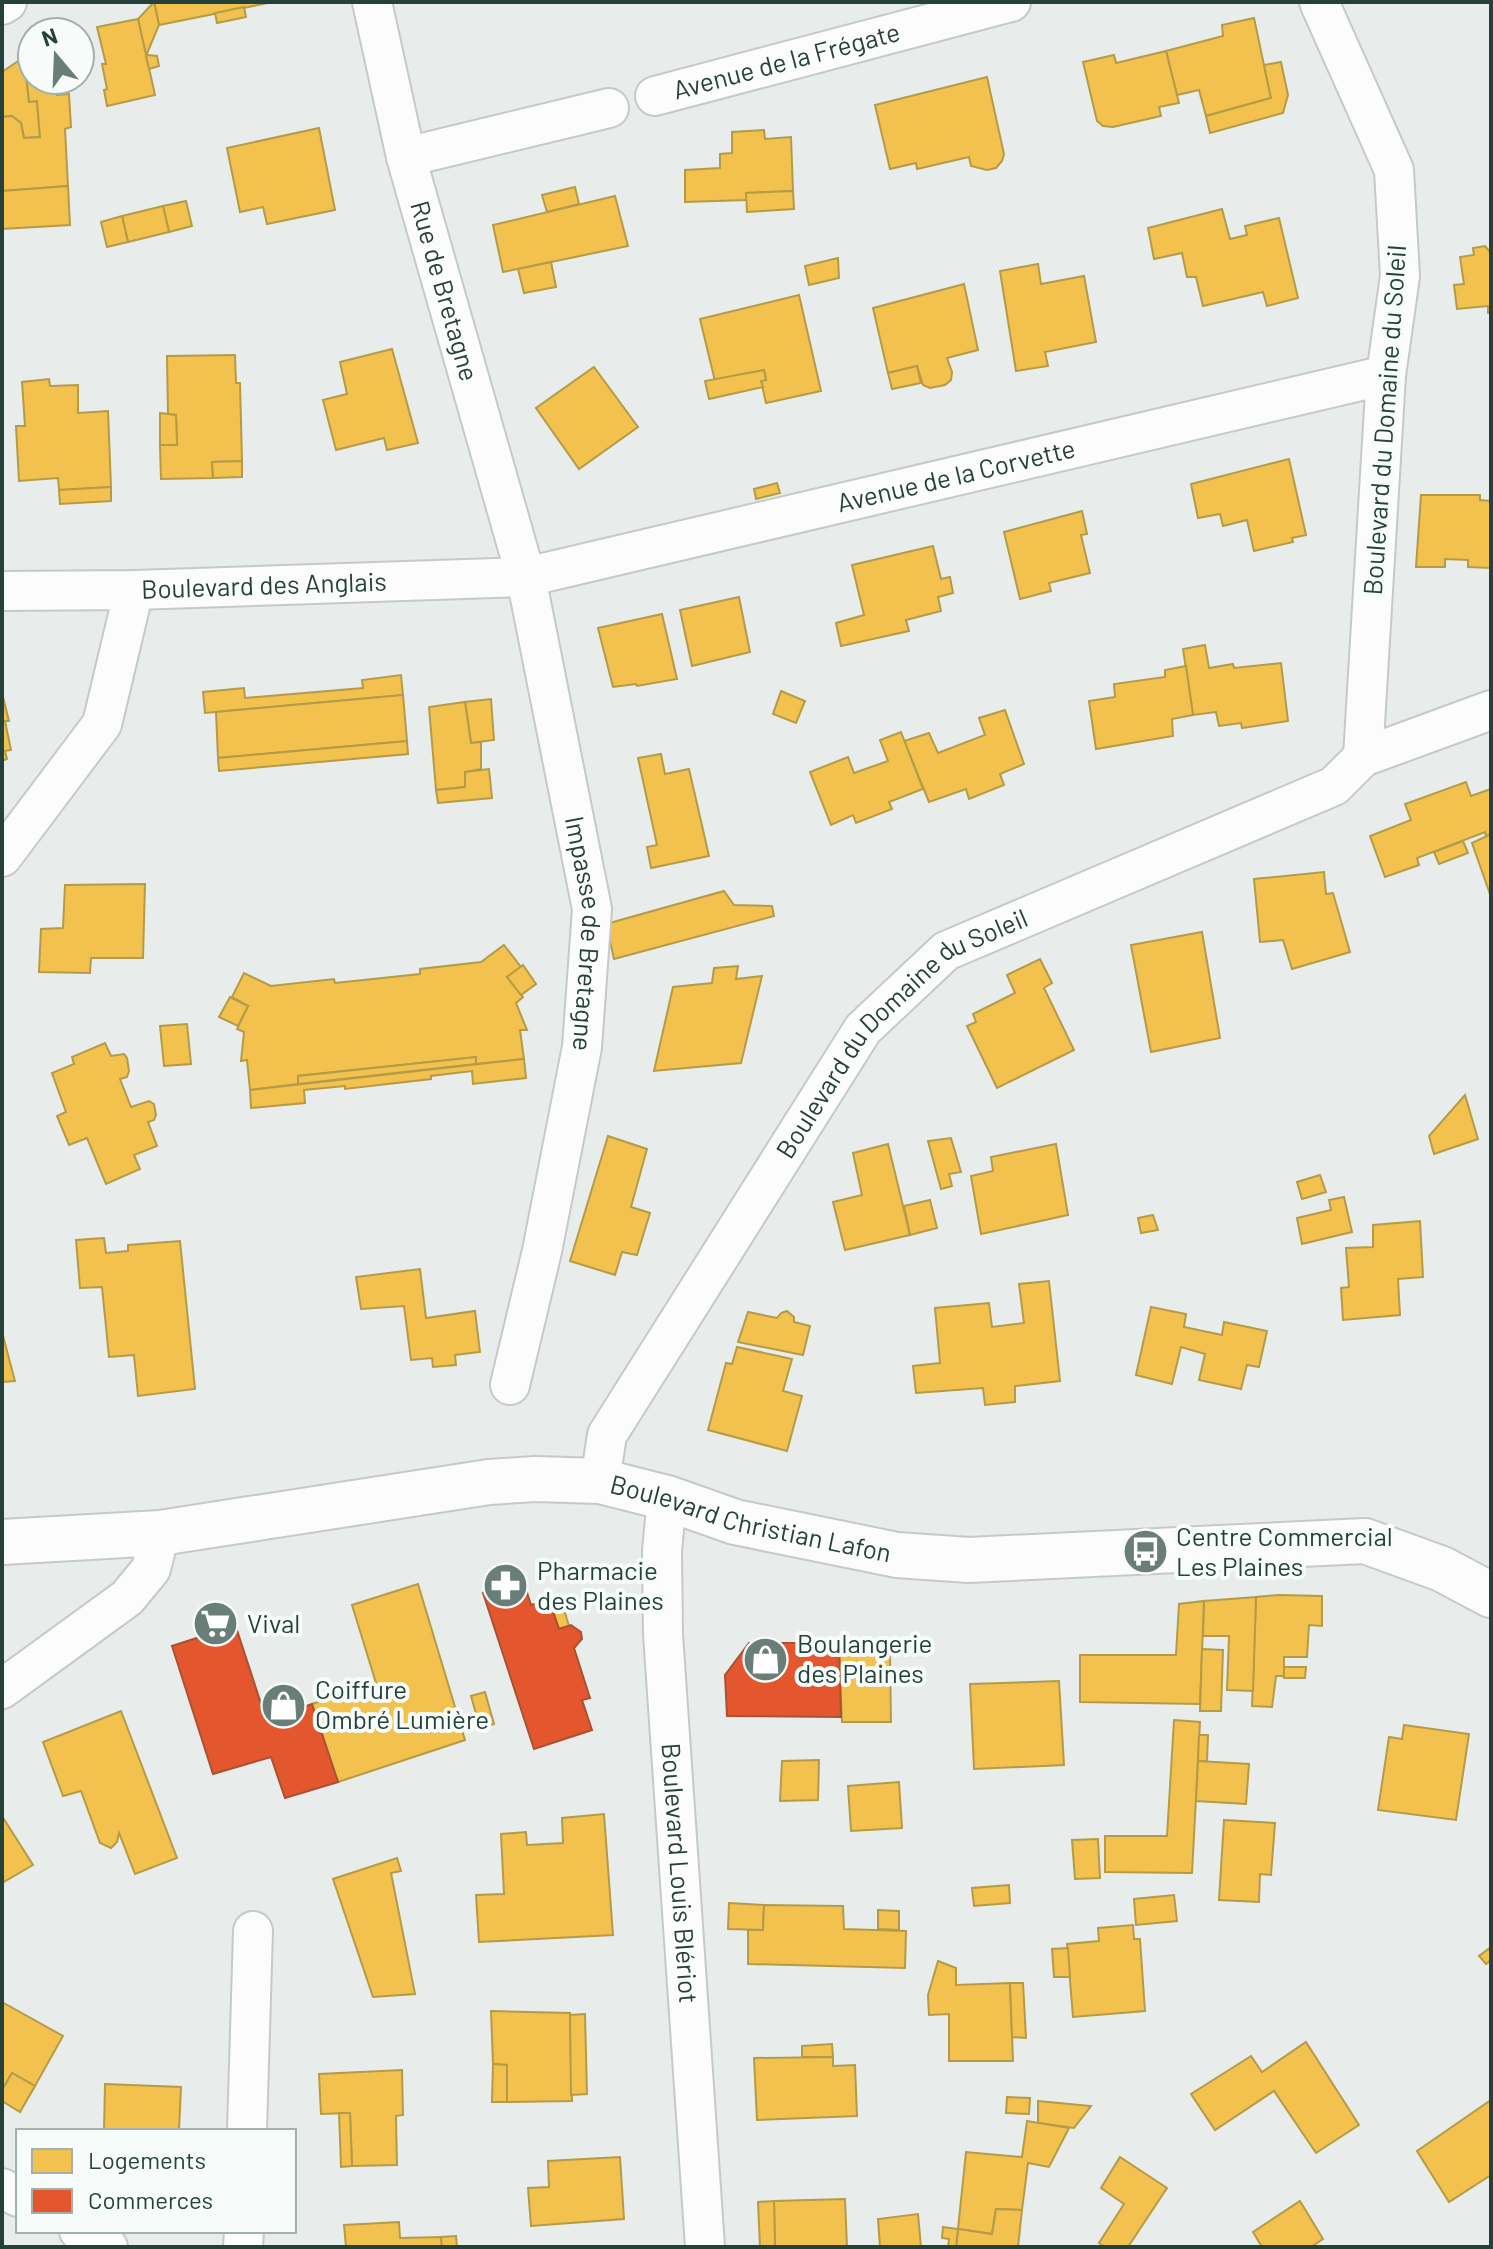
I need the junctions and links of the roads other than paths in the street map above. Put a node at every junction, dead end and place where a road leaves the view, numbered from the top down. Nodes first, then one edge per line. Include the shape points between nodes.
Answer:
1 (372, 2) edge
2 (1011, 2) edge
3 (1319, 2) edge
4 (655, 96) dead end
5 (609, 108) dead end
6 (406, 157) junction
7 (1386, 375) junction
8 (526, 577) junction
9 (134, 590) junction
10 (2, 591) edge
11 (1491, 710) edge
12 (1363, 757) junction
13 (2, 857) edge
14 (510, 1385) dead end
15 (600, 1481) junction
16 (667, 1498) junction
17 (160, 1533) junction
18 (2, 1542) edge
19 (1491, 1595) edge
20 (2, 1689) edge
21 (253, 1931) dead end
22 (247, 2129) edge
23 (83, 2233) edge
24 (108, 2247) edge
25 (705, 2247) edge

1 - 6 street, Rue de Bretagne
2 - 4 street, Avenue de la Frégate
3 - 7 street, Boulevard du Domaine du Soleil via 1394,170 1400,276
5 - 6 street
6 - 8 street, Rue de Bretagne
7 - 8 street, Avenue de la Corvette
7 - 12 street, Boulevard du Domaine du Soleil
8 - 9 street, Boulevard des Anglais
8 - 14 street, Impasse de Bretagne via 592,909 582,1047
9 - 10 street, Boulevard des Anglais
9 - 13 street via 102,724
11 - 12 street, Boulevard du Domaine du Soleil
12 - 15 street, Boulevard du Domaine du Soleil via 1334,786 946,951 863,1029 607,1435
15 - 16 street, Boulevard Christian Lafon
15 - 17 street, Boulevard Christian Lafon via 489,1482
16 - 19 street, Boulevard Christian Lafon via 735,1522 897,1555 969,1560 1365,1541 1442,1569
16 - 25 street, Boulevard Louis Blériot via 663,1634
17 - 18 street, Boulevard Christian Lafon
17 - 20 street via 151,1569 127,1598
21 - 22 street
23 - 24 street

